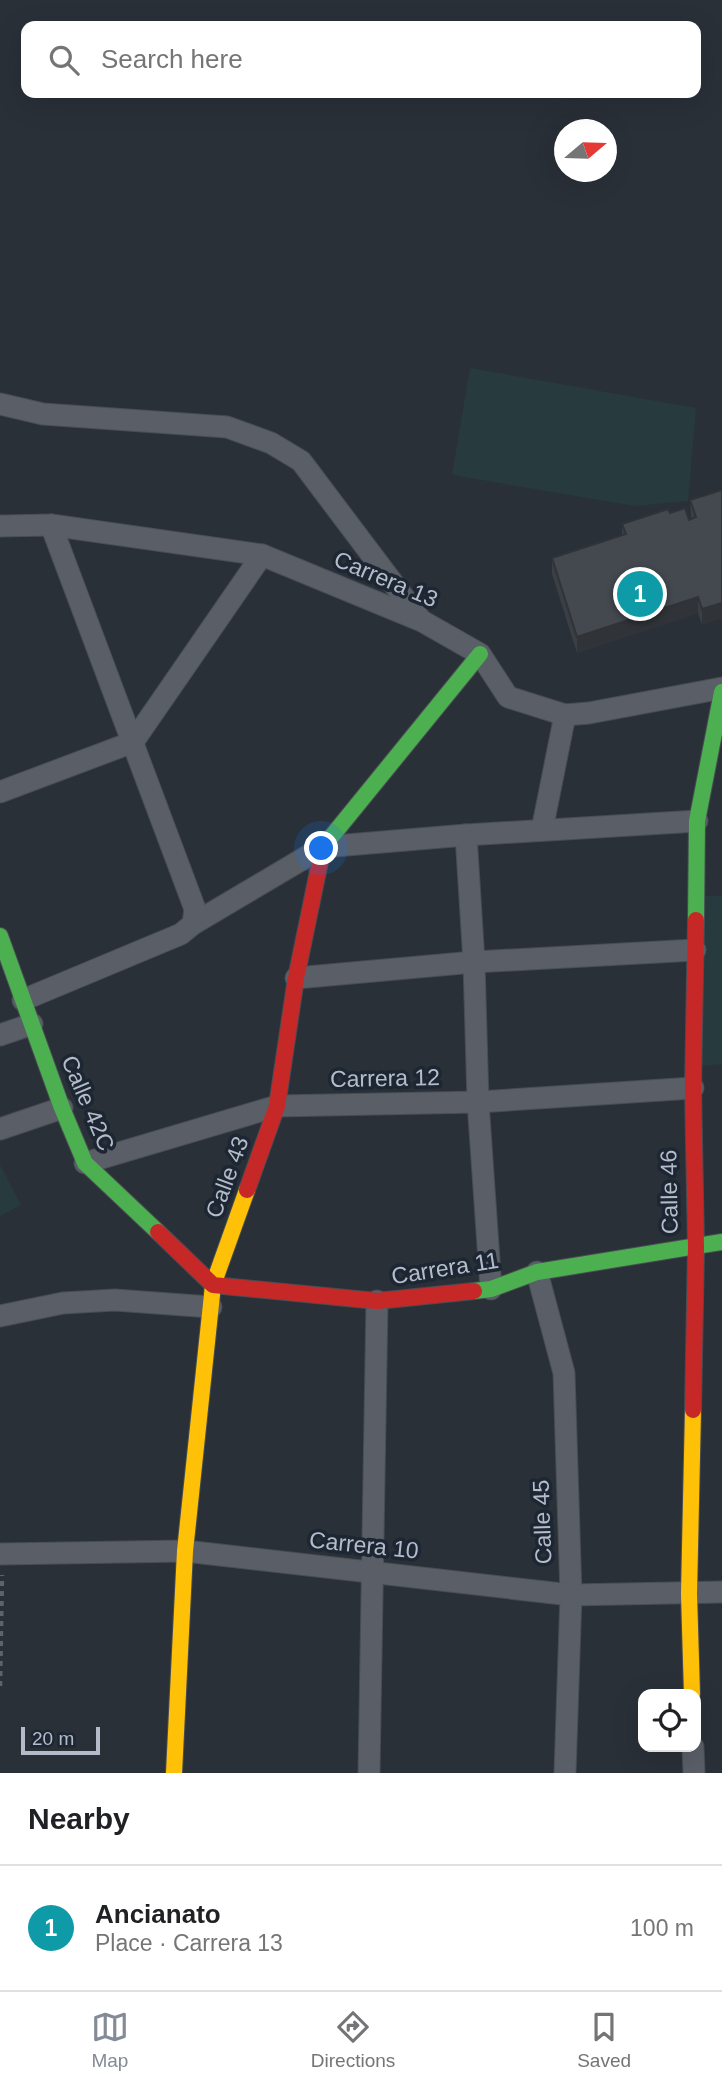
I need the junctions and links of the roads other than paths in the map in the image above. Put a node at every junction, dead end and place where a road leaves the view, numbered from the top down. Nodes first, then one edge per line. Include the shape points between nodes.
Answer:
1 (0, 404) edge
2 (51, 525) junction
3 (0, 526) edge
4 (262, 555) junction
5 (422, 621) junction
6 (480, 654) junction
7 (722, 690) edge
8 (565, 715) junction
9 (133, 742) junction
10 (0, 792) edge
11 (697, 821) junction
12 (542, 830) junction
13 (466, 835) junction
14 (323, 847) junction
15 (194, 917) junction
16 (0, 939) edge
17 (695, 950) junction
18 (474, 962) junction
19 (296, 978) junction
20 (23, 1000) junction
21 (32, 1024) junction
22 (0, 1035) edge
23 (693, 1087) junction
24 (478, 1102) junction
25 (277, 1106) junction
26 (62, 1108) junction
27 (0, 1129) edge
28 (85, 1163) junction
29 (722, 1242) edge
30 (696, 1247) junction
31 (537, 1272) junction
32 (213, 1285) junction
33 (491, 1289) junction
34 (377, 1301) junction
35 (211, 1307) junction
36 (0, 1316) edge
37 (185, 1551) junction
38 (1, 1554) edge
39 (373, 1572) junction
40 (722, 1592) edge
41 (689, 1594) junction
42 (571, 1595) junction
43 (692, 1689) edge
44 (693, 1752) edge
45 (174, 1773) edge
46 (369, 1773) edge
47 (565, 1773) edge
48 (694, 1773) edge

1 - 5 street via 43,414 227,427 271,443 301,461
2 - 3 street, Carrera 13
2 - 4 street, Carrera 13
2 - 9 street
4 - 5 street, Carrera 13
4 - 9 street
5 - 6 street, Carrera 13
6 - 8 street, Carrera 13 via 508,697
6 - 14 street, Calle 43
7 - 8 street, Carrera 13
7 - 11 street, Calle 46
8 - 12 street
9 - 10 street
9 - 15 street
11 - 12 street
11 - 17 street, Calle 46
12 - 13 street
13 - 14 street
13 - 18 street
14 - 15 street
14 - 19 street, Calle 43
15 - 20 street via 181,934
16 - 20 street, Calle 42C
17 - 18 street
17 - 23 street, Calle 46
18 - 19 street
18 - 24 street
19 - 25 street, Calle 43
20 - 21 street, Calle 42C
21 - 22 street
21 - 26 street, Calle 42C
23 - 24 street, Carrera 12
23 - 30 street, Calle 46
24 - 25 street, Carrera 12
24 - 33 street
25 - 28 street, Carrera 12
25 - 32 street, Calle 43
26 - 27 street
26 - 28 street, Calle 42C
28 - 32 street, Calle 42C
29 - 30 street, Carrera 11
30 - 31 street, Carrera 11
30 - 41 street, Calle 46
31 - 33 street, Carrera 11
31 - 42 street, Calle 45 via 564,1373
32 - 34 street, Carrera 11
32 - 35 street, Calle 43
33 - 34 street, Carrera 11
34 - 39 street
35 - 36 street via 114,1300 63,1303
35 - 37 street, Calle 43
37 - 38 street, Carrera 10
37 - 39 street, Carrera 10
37 - 45 street, Calle 43
39 - 42 street, Carrera 10
39 - 46 street
40 - 41 street, Carrera 10
41 - 42 street, Carrera 10
41 - 43 street, Calle 46
42 - 47 street, Calle 45
44 - 48 street

